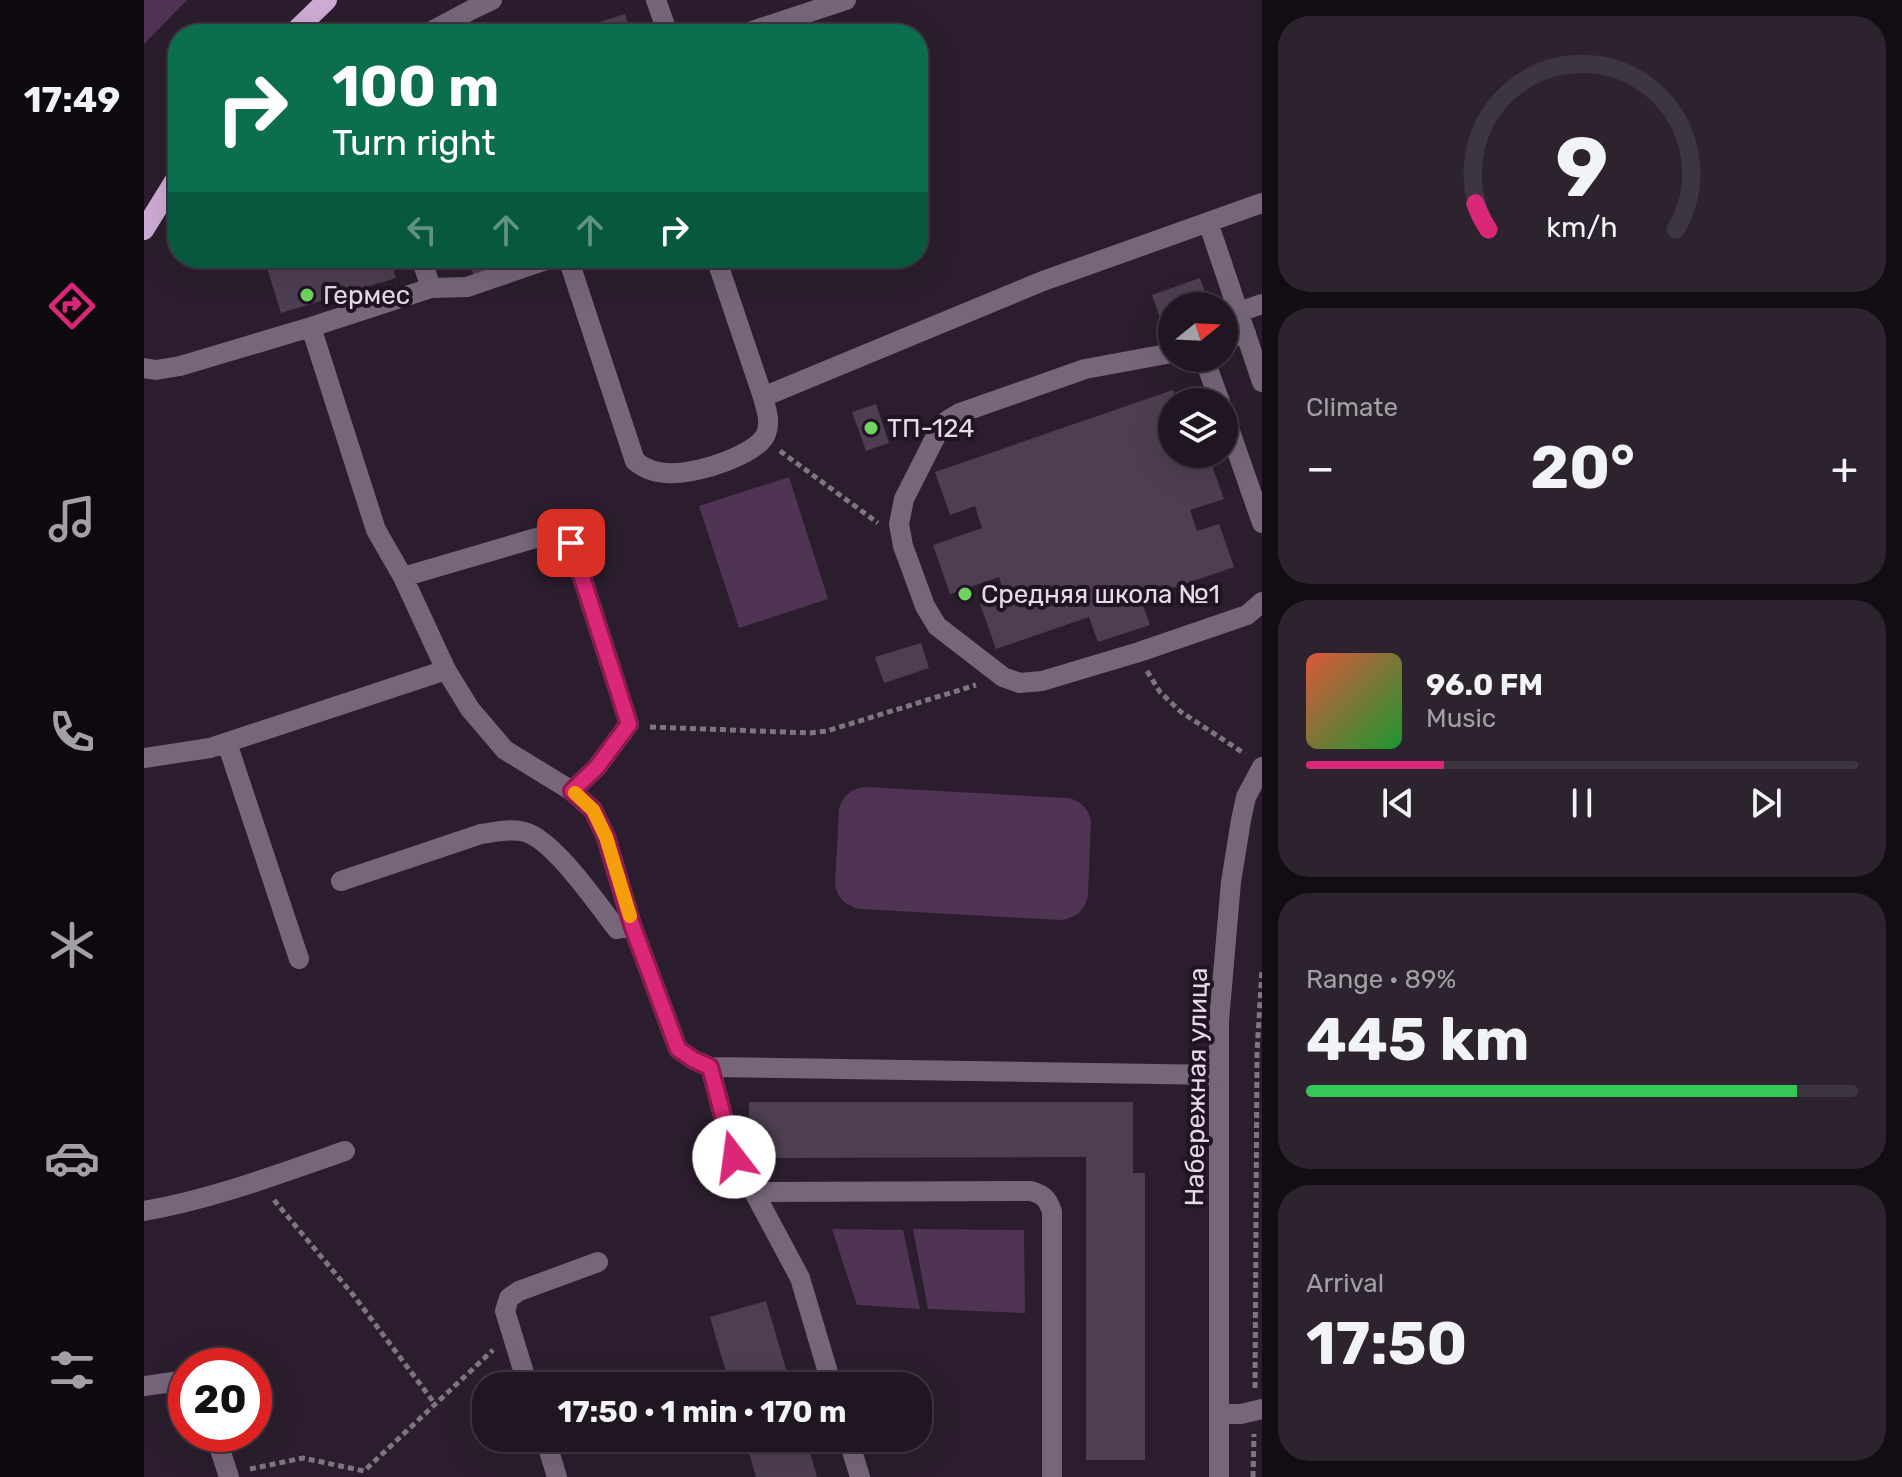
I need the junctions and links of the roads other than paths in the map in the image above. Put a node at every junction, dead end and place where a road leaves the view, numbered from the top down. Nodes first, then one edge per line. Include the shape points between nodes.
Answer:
1 (327, 0) edge
2 (492, 0) edge
3 (656, 0) edge
4 (846, 0) edge
5 (302, 24) edge
6 (445, 24) edge
7 (664, 24) edge
8 (773, 24) edge
9 (168, 191) edge
10 (1262, 203) edge
11 (1208, 222) junction
12 (144, 230) edge
13 (424, 268) edge
14 (523, 268) edge
15 (571, 268) edge
16 (719, 268) edge
17 (431, 288) junction
18 (1262, 304) edge
19 (1239, 312) junction
20 (311, 327) junction
21 (1246, 333) junction
22 (1238, 336) edge
23 (1158, 356) edge
24 (144, 368) edge
25 (1262, 382) edge
26 (763, 397) junction
27 (1238, 454) edge
28 (1262, 523) edge
29 (403, 577) junction
30 (1262, 602) edge
31 (446, 670) junction
32 (227, 743) junction
33 (144, 758) edge
34 (1257, 763) edge
35 (572, 791) junction
36 (341, 881) dead end
37 (632, 925) junction
38 (299, 959) dead end
39 (710, 1067) junction
40 (1219, 1075) junction
41 (345, 1151) dead end
42 (754, 1192) junction
43 (144, 1211) edge
44 (598, 1262) dead end
45 (524, 1372) edge
46 (828, 1372) edge
47 (168, 1383) edge
48 (144, 1386) edge
49 (1258, 1410) edge
50 (1220, 1414) junction
51 (221, 1452) edge
52 (549, 1452) edge
53 (852, 1452) edge
54 (228, 1475) edge
55 (557, 1477) edge
56 (860, 1477) edge
57 (1052, 1477) edge
58 (1219, 1477) edge

1 - 5 main road
2 - 6 street
3 - 7 street
4 - 8 street
9 - 12 main road
10 - 11 street
11 - 19 street
11 - 26 street via 1043,281
13 - 17 street
14 - 17 street via 467,287
15 - 26 street via 635,461 644,468 691,472 741,455 764,438 769,418
16 - 26 street
17 - 20 street
18 - 19 street
19 - 21 street
20 - 24 street via 180,366
20 - 29 street via 376,530
21 - 22 street
21 - 25 street
23 - 30 street via 1085,369 948,420 904,499 899,524 925,606 937,626 1003,677 1020,683 1139,652 1247,615
27 - 28 street
29 - 31 street
29 - 35 street via 553,533 571,543 629,724
31 - 32 street
31 - 35 street via 505,750
32 - 33 street
32 - 38 street
34 - 40 street, Набережная улица via 1231,882
35 - 37 street via 593,810 606,837
36 - 37 street via 481,834 526,832 573,872 617,929
37 - 39 street via 678,1049
39 - 40 street
39 - 42 street via 734,1157
40 - 50 street, Набережная улица
41 - 43 street
42 - 46 street via 800,1278
42 - 57 street via 1043,1194 1052,1212
44 - 45 street via 509,1298 505,1311
47 - 48 street
49 - 50 street
50 - 58 street, Набережная улица
51 - 54 street
52 - 55 street
53 - 56 street

